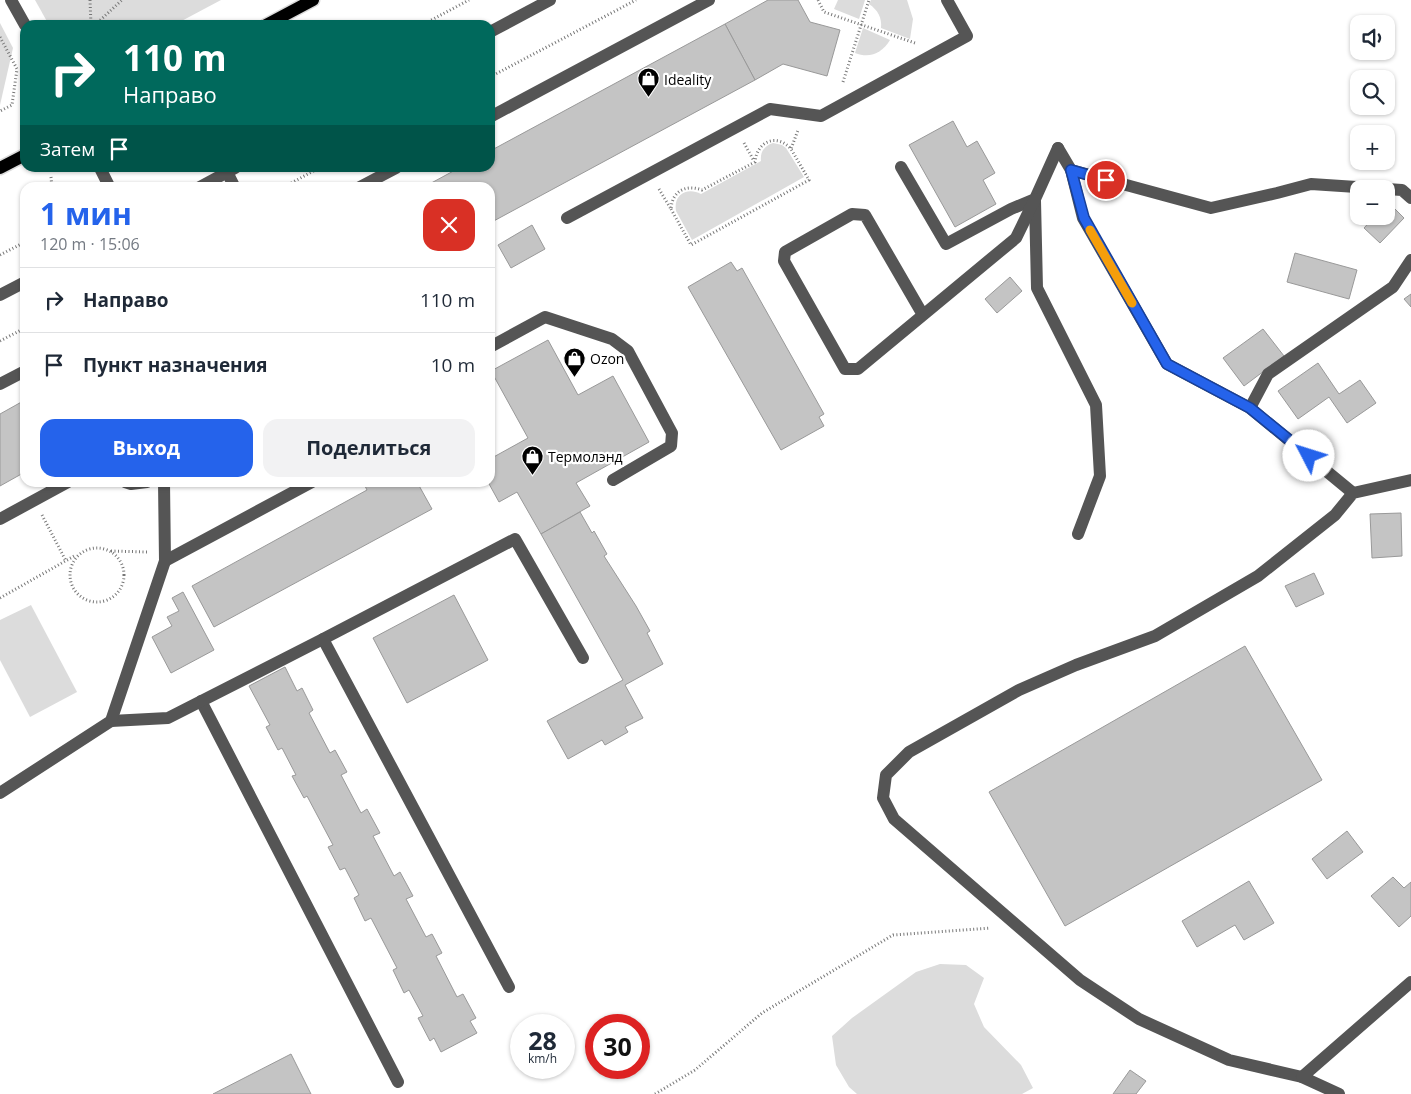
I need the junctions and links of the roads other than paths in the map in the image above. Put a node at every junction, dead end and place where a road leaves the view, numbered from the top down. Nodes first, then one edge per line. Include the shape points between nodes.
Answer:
1 (11, 0) edge
2 (313, 0) edge
3 (550, 0) edge
4 (709, 0) edge
5 (947, 0) edge
6 (22, 20) edge
7 (275, 20) edge
8 (495, 29) edge
9 (495, 114) edge
10 (20, 158) edge
11 (901, 167) dead end
12 (0, 168) edge
13 (1071, 170) junction
14 (227, 172) edge
15 (388, 172) edge
16 (209, 182) edge
17 (369, 182) edge
18 (1411, 198) edge
19 (1035, 199) junction
20 (567, 218) dead end
21 (1411, 260) edge
22 (20, 285) edge
23 (0, 295) edge
24 (923, 316) junction
25 (495, 344) edge
26 (20, 374) edge
27 (0, 384) edge
28 (1250, 408) junction
29 (613, 480) dead end
30 (1411, 480) edge
31 (59, 487) edge
32 (164, 487) edge
33 (302, 487) edge
34 (1353, 493) junction
35 (0, 519) edge
36 (1078, 534) dead end
37 (165, 557) junction
38 (323, 638) junction
39 (583, 658) dead end
40 (201, 701) junction
41 (111, 721) junction
42 (0, 793) edge
43 (1411, 982) edge
44 (509, 987) dead end
45 (1302, 1076) junction
46 (398, 1082) dead end
47 (1339, 1094) edge

1 - 6 street
2 - 7 main road
3 - 8 street
4 - 9 street
5 - 20 street via 967,36 821,116 770,109
10 - 12 main road
11 - 19 street via 946,244
13 - 18 street via 1211,208 1311,184 1402,190
13 - 19 street via 1058,148
13 - 28 street via 1084,218 1167,364
14 - 16 street
15 - 17 street
19 - 24 street via 1016,238
19 - 36 street via 1037,288 1096,405 1100,476
21 - 28 street via 1393,287 1268,374
22 - 23 street
24 - 24 street via 858,369 845,369 784,261 785,252 852,214 865,214
25 - 29 street via 545,317 612,339 628,351 672,433 671,446
26 - 27 street
28 - 34 street
30 - 34 street
31 - 35 street
32 - 37 street
33 - 37 street
34 - 45 street via 1335,514 1258,576 1155,636 1019,690 909,752 886,775 883,798 894,819 1080,980 1139,1019 1229,1060
37 - 41 street
38 - 39 street via 515,539
38 - 40 street
38 - 44 street
40 - 41 street via 168,718
40 - 46 street
41 - 42 street
43 - 45 street
45 - 47 street

